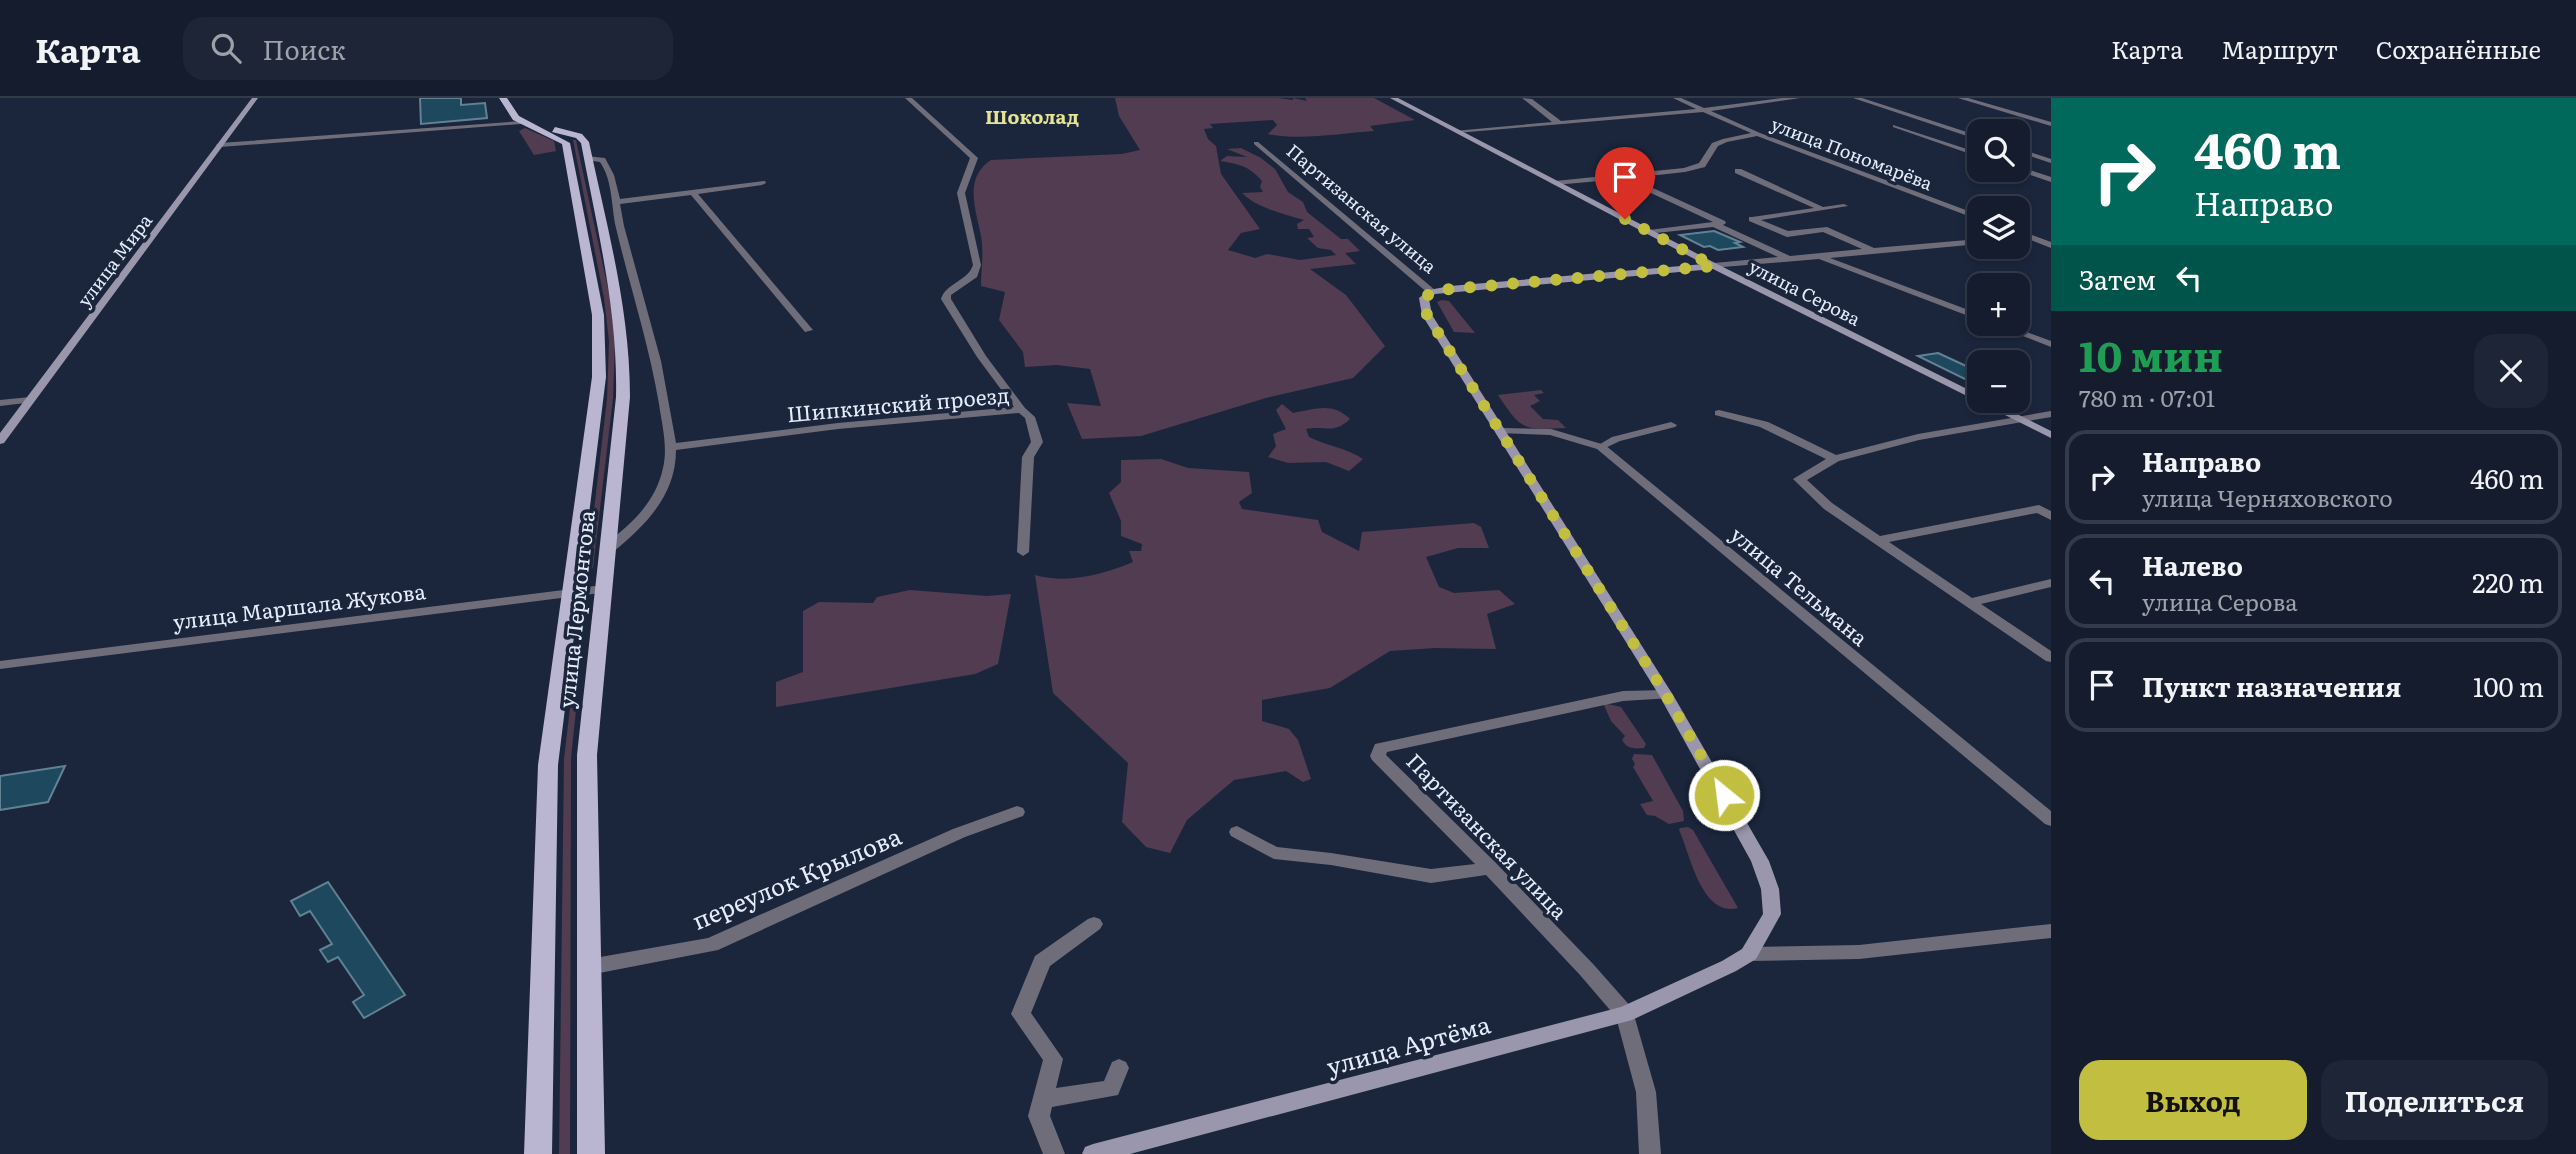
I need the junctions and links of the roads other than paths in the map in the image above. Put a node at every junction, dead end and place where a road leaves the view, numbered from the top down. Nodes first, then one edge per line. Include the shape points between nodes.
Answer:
1 (254, 98) edge
2 (503, 98) edge
3 (908, 98) edge
4 (1393, 98) edge
5 (1525, 98) edge
6 (1676, 98) edge
7 (1797, 98) edge
8 (1856, 98) edge
9 (1961, 98) edge
10 (1709, 111) junction
11 (521, 122) junction
12 (1560, 123) junction
13 (2051, 124) edge
14 (1895, 126) dead end
15 (1457, 131) junction
16 (1758, 134) junction
17 (1967, 134) edge
18 (585, 142) junction
19 (566, 143) junction
20 (1255, 144) dead end
21 (220, 145) junction
22 (1967, 151) edge
23 (2030, 154) edge
24 (589, 158) junction
25 (2051, 161) edge
26 (1738, 171) dead end
27 (2030, 172) edge
28 (1623, 177) junction
29 (2051, 180) edge
30 (762, 183) dead end
31 (1555, 183) junction
32 (693, 192) junction
33 (616, 202) junction
34 (1844, 206) dead end
35 (1820, 208) junction
36 (1967, 213) edge
37 (1714, 224) junction
38 (1649, 232) junction
39 (2030, 238) edge
40 (1967, 242) edge
41 (2051, 245) edge
42 (1874, 252) junction
43 (1820, 257) junction
44 (1791, 260) junction
45 (1714, 266) junction
46 (1432, 292) junction
47 (1967, 312) edge
48 (808, 330) dead end
49 (2029, 336) edge
50 (2051, 344) edge
51 (1967, 393) edge
52 (30, 400) junction
53 (0, 403) edge
54 (1021, 410) junction
55 (1719, 413) dead end
56 (2008, 413) edge
57 (2051, 414) edge
58 (2020, 419) junction
59 (1671, 425) dead end
60 (1502, 431) junction
61 (2051, 435) edge
62 (0, 441) edge
63 (671, 447) junction
64 (1601, 447) junction
65 (1835, 459) junction
66 (2051, 516) edge
67 (1879, 540) junction
68 (608, 549) junction
69 (1023, 552) dead end
70 (2051, 583) edge
71 (603, 589) junction
72 (571, 593) junction
73 (1972, 602) junction
74 (2051, 659) edge
75 (0, 664) edge
76 (1666, 695) junction
77 (1017, 812) dead end
78 (2051, 820) edge
79 (1237, 832) dead end
80 (1490, 868) junction
81 (1094, 924) dead end
82 (2051, 931) edge
83 (1749, 954) junction
84 (1729, 966) joint
85 (589, 967) junction
86 (1625, 1014) junction
87 (1119, 1068) dead end
88 (1043, 1100) junction
89 (538, 1154) edge
90 (591, 1154) edge
91 (1054, 1154) edge
92 (1093, 1154) edge
93 (1650, 1154) edge

1 - 21 main road, улица Мира
2 - 11 main road
3 - 54 street via 974,158 961,193 977,265 974,275 946,299
4 - 15 main road, улица Серова
5 - 12 street
6 - 10 street, улица Пономарёва
7 - 10 street
8 - 17 street
9 - 13 street
10 - 12 street
10 - 16 street, улица Пономарёва
11 - 18 main road via 579,136
11 - 19 main road
11 - 21 street
12 - 15 street
14 - 22 street
15 - 31 main road, улица Серова
16 - 28 street via 1725,140 1715,145 1702,164 1685,170
16 - 36 street, улица Пономарёва
18 - 19 main road via 576,138
18 - 24 main road, улица Лермонтова
19 - 72 main road, улица Лермонтова via 596,299 600,349
20 - 46 street, Партизанская улица
21 - 52 main road, улица Мира
23 - 25 street
24 - 33 street via 605,163
24 - 68 main road, улица Лермонтова via 624,339
26 - 35 street
27 - 29 street
28 - 31 street
28 - 37 street via 1722,223
30 - 32 street
31 - 38 main road, улица Серова
32 - 33 street
32 - 48 street
33 - 63 street via 656,353
34 - 35 street
35 - 42 street via 1752,219 1787,234 1824,229
37 - 38 street
37 - 44 street
38 - 45 main road, улица Серова
39 - 41 street
40 - 42 street
42 - 43 street
43 - 44 street
43 - 47 street
44 - 45 street
45 - 46 main road
45 - 51 main road, улица Серова
46 - 60 main road, Партизанская улица via 1424,298 1427,315
49 - 50 street
52 - 53 street
52 - 62 main road, улица Мира
54 - 63 street, Шипкинский проезд
54 - 69 street, Шипкинский проезд via 1030,417 1037,442 1027,457
55 - 65 street via 1734,414
56 - 58 main road, улица Серова
57 - 58 street
58 - 61 main road, улица Серова
58 - 65 street via 1918,437
59 - 64 street
60 - 64 street, улица Тельмана via 1552,432
60 - 76 main road, Партизанская улица
63 - 68 street via 662,492 652,511
64 - 78 street, улица Тельмана
65 - 67 street via 1799,479 1828,506
66 - 67 street via 2039,509
67 - 73 street
68 - 71 main road, улица Лермонтова
70 - 73 street
71 - 72 street, улица Маршала Жукова
71 - 85 main road, улица Лермонтова via 587,755
72 - 75 street, улица Маршала Жукова
72 - 89 main road, улица Лермонтова via 547,776
73 - 74 street
76 - 80 street, Партизанская улица via 1623,696 1381,748 1378,756
76 - 83 main road, Партизанская улица via 1760,861 1770,889 1772,914
77 - 85 street, переулок Крылова via 958,833 711,945
79 - 80 street via 1274,853 1431,876
80 - 86 street, Партизанская улица
81 - 88 street via 1042,961 1021,1014 1053,1059
82 - 83 street via 1859,952
83 - 84 main road, Партизанская улица
84 - 86 main road, улица Артёма
85 - 90 main road, улица Лермонтова
86 - 92 main road, улица Артёма
86 - 93 street via 1646,1092
87 - 88 street via 1111,1088
88 - 91 street via 1039,1116

